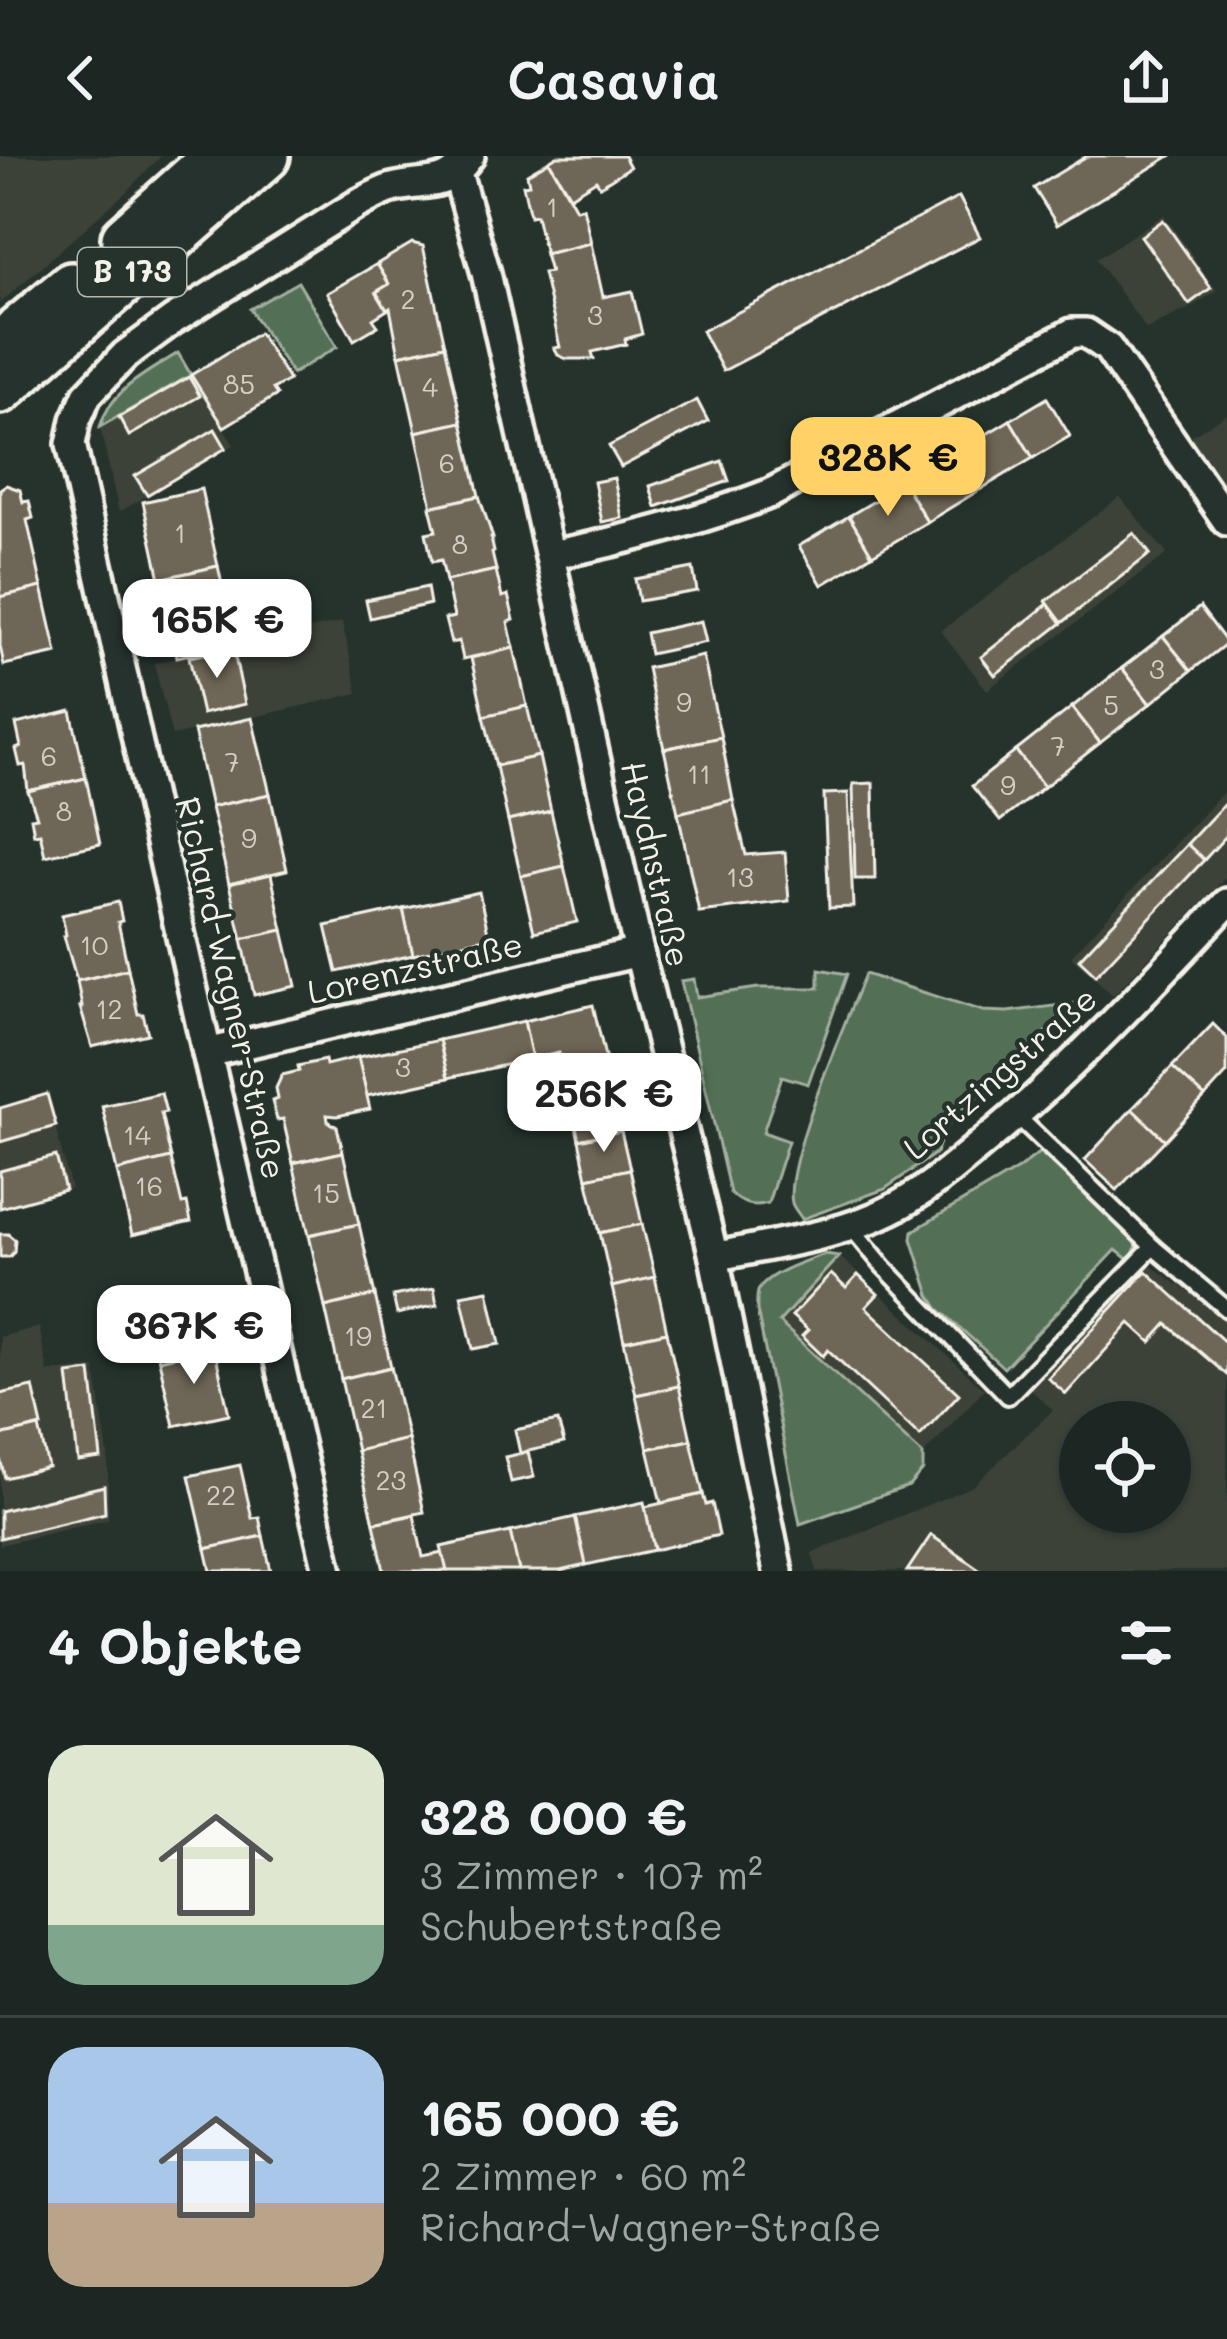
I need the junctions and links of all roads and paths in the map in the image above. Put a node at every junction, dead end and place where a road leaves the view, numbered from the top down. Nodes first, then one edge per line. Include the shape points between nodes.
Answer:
1 (217, 156) edge
2 (266, 156) edge
3 (464, 165) edge
4 (0, 345) edge
5 (0, 390) edge
6 (1227, 520) edge
7 (551, 555) junction
8 (1227, 903) edge
9 (639, 952) junction
10 (207, 1053) junction
11 (1017, 1116) junction
12 (850, 1226) junction
13 (1153, 1247) junction
14 (714, 1257) junction
15 (1227, 1309) edge
16 (328, 1571) edge
17 (778, 1571) edge

1 - 4 main road, B 173
2 - 5 main road, B 173
3 - 7 street, Haydnstraße
3 - 10 street, Richard-Wagner-Straße via 434,184 380,192 173,320 125,355 87,395 76,420 71,444
6 - 7 street via 1108,348 1086,332 771,493 632,539
7 - 9 street, Haydnstraße
8 - 11 street, Lortzingstraße
9 - 10 street, Lorenzstraße
9 - 14 street, Haydnstraße
10 - 16 street, Richard-Wagner-Straße
11 - 12 street, Lortzingstraße via 935,1182
11 - 13 lane
12 - 13 lane via 1008,1396
12 - 14 street, Lortzingstraße
13 - 15 lane
14 - 17 street, Haydnstraße

